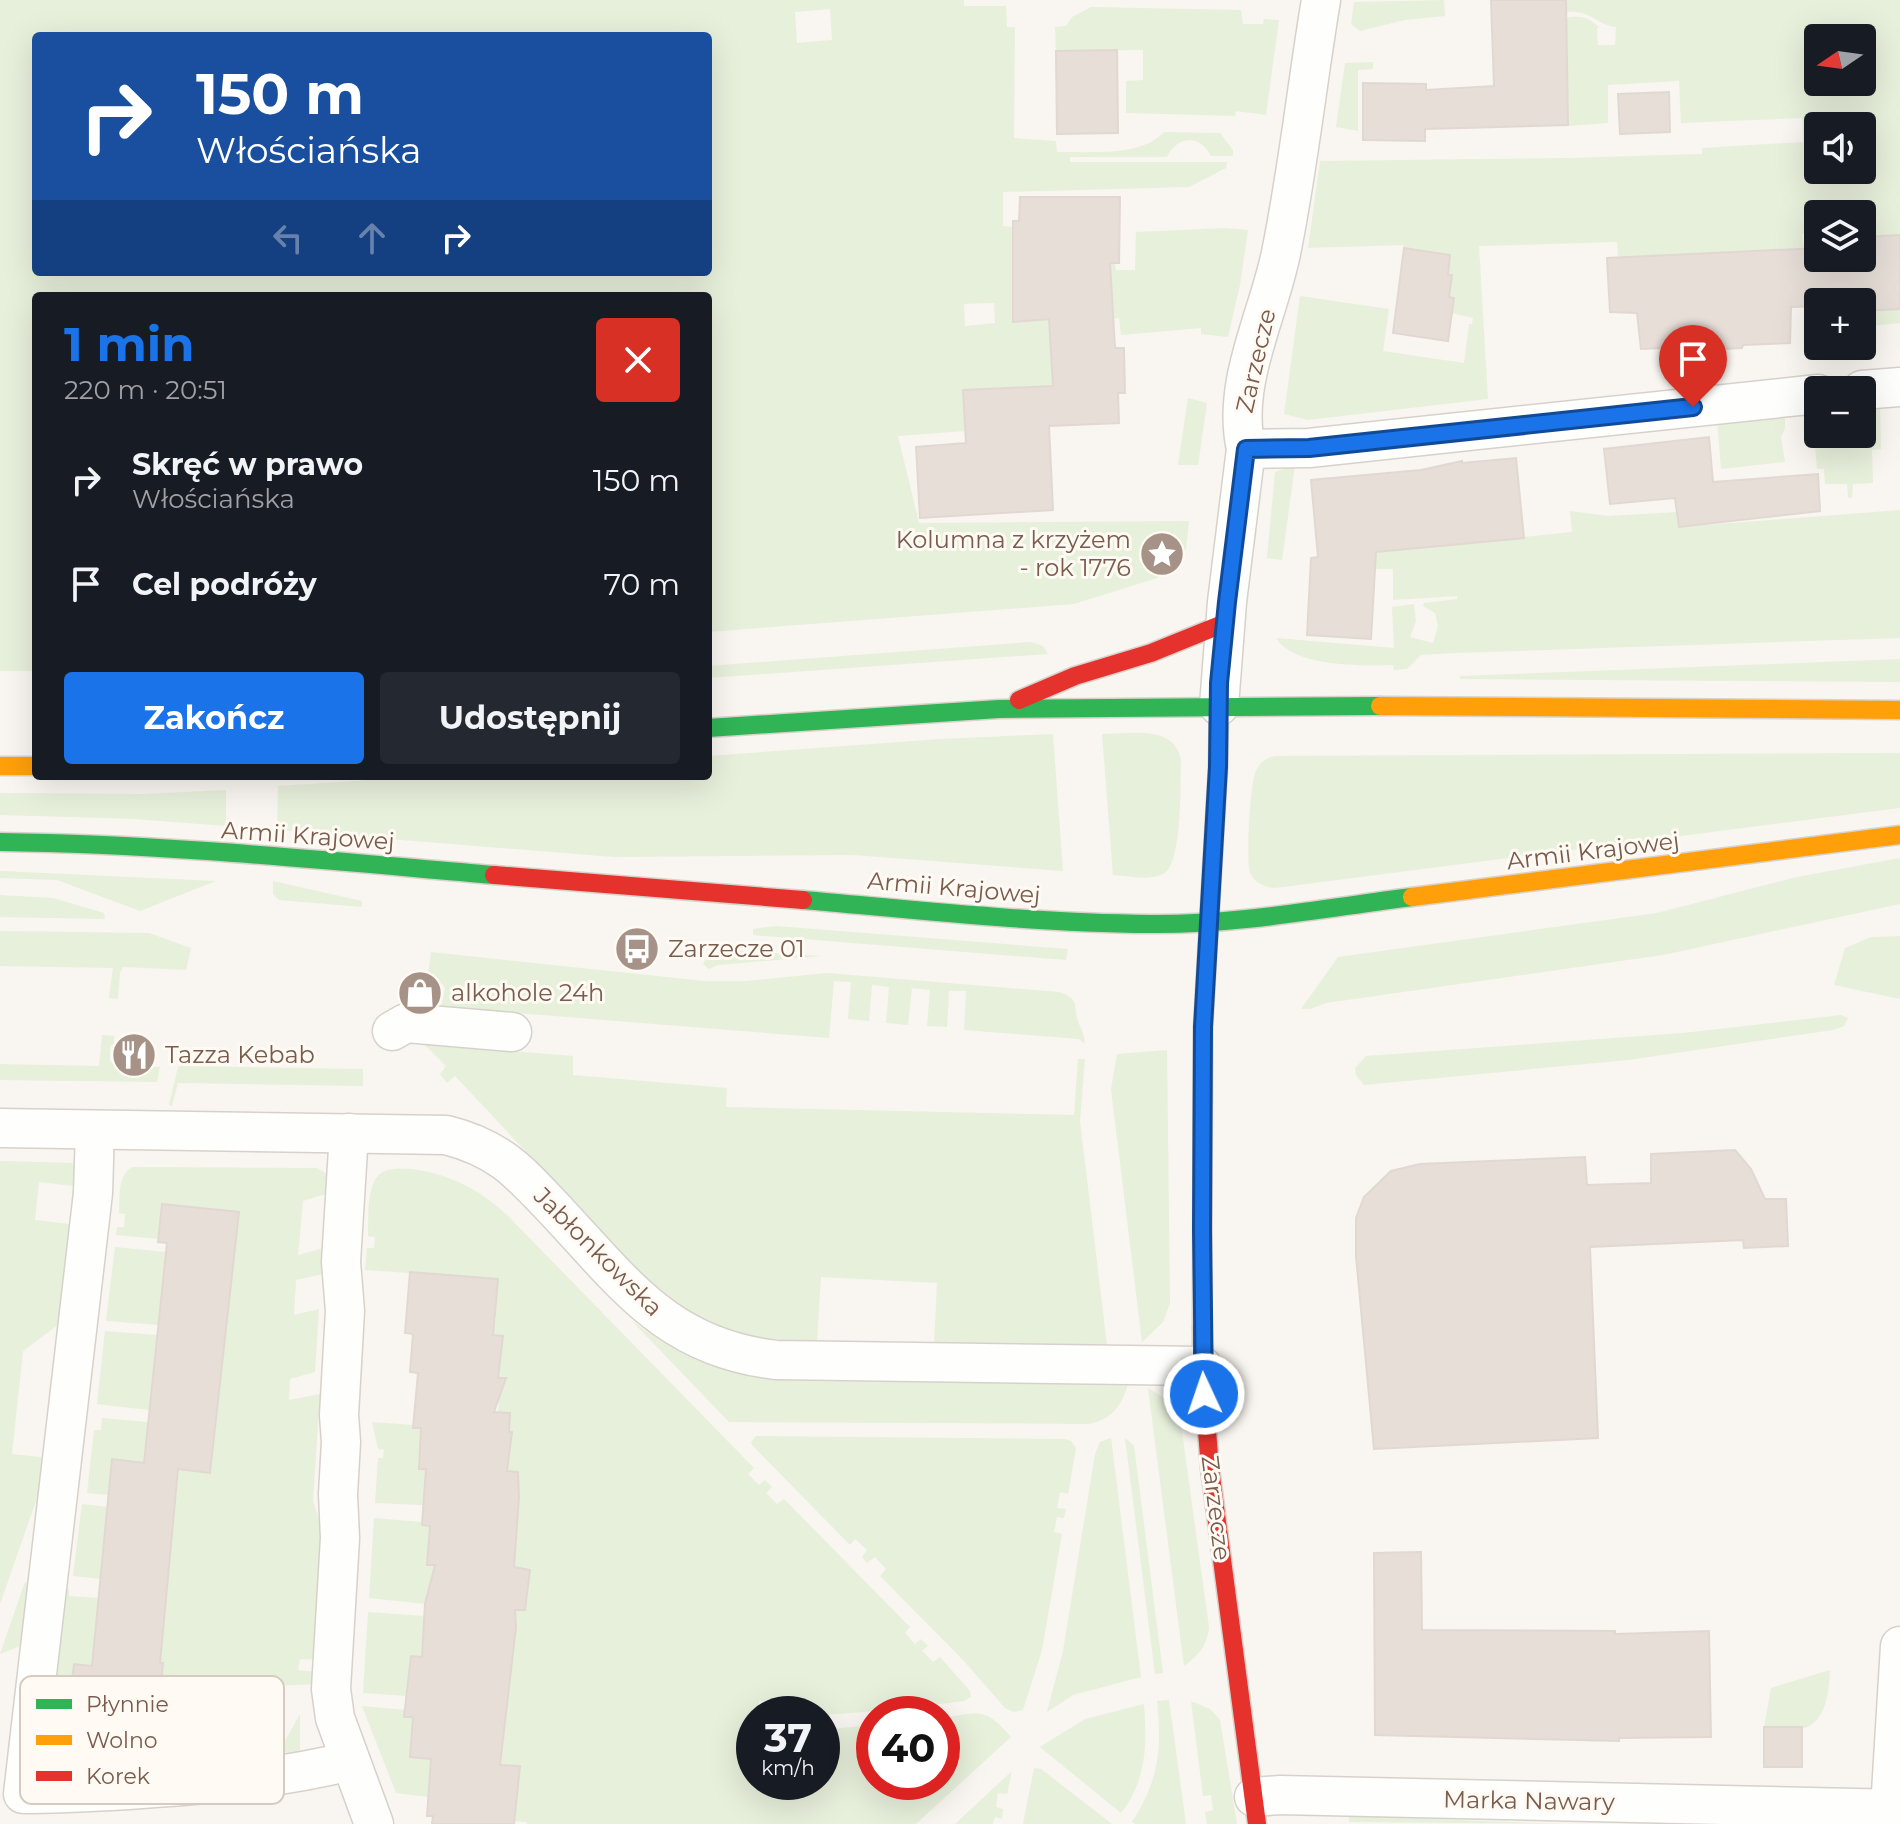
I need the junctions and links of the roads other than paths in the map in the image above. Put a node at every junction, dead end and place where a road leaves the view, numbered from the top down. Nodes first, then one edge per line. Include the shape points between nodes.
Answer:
1 (1321, 0) edge
2 (1900, 387) edge
3 (1876, 389) edge
4 (1804, 395) edge
5 (1246, 449) junction
6 (1225, 623) junction
7 (1219, 706) junction
8 (999, 709) junction
9 (1900, 710) edge
10 (712, 728) edge
11 (0, 766) edge
12 (32, 766) edge
13 (1900, 835) edge
14 (0, 842) edge
15 (1208, 921) junction
16 (392, 1031) dead end
17 (512, 1032) dead end
18 (0, 1128) edge
19 (95, 1130) junction
20 (349, 1133) junction
21 (1202, 1366) junction
22 (1900, 1646) edge
23 (37, 1676) edge
24 (350, 1761) junction
25 (284, 1776) edge
26 (1895, 1809) edge
27 (1256, 1811) edge
28 (374, 1824) edge

1 - 5 street, Zarzecze via 1283,244 1244,391
2 - 3 street
4 - 5 street via 1309,448
5 - 6 street, Zarzecze
6 - 7 street, Zarzecze
6 - 8 main road
7 - 8 main road
7 - 9 main road
7 - 15 main road, Zarzecze
8 - 10 main road
11 - 12 main road
13 - 15 main road, Armii Krajowej
14 - 15 main road, Armii Krajowej via 252,855 1081,922
15 - 21 main road, Zarzecze
16 - 17 street via 406,1023
18 - 19 street, Jabłonkowska
19 - 20 street, Jabłonkowska
19 - 23 street via 93,1193
20 - 21 street, Jabłonkowska via 446,1135 492,1151 530,1183 631,1292 693,1338 719,1349 776,1360
20 - 24 street via 341,1262 345,1311 340,1538 331,1689
21 - 27 main road, Zarzecze via 1210,1469
22 - 26 street
24 - 25 street
24 - 28 street
26 - 27 street, Marka Nawary via 1280,1795

